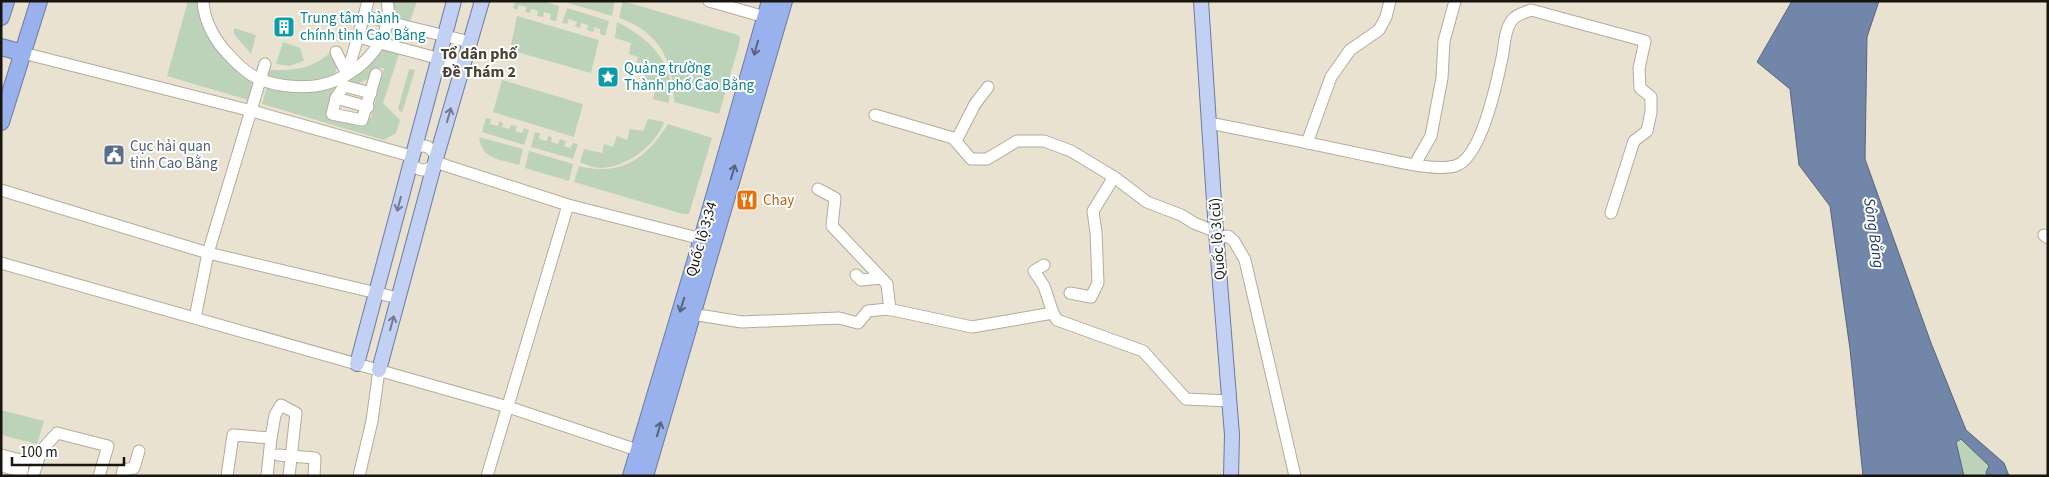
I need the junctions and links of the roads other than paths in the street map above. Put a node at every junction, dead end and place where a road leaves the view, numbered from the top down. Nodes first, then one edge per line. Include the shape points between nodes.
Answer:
1 (6, 1) edge
2 (28, 1) edge
3 (39, 1) edge
4 (203, 1) edge
5 (368, 1) edge
6 (387, 1) edge
7 (454, 1) edge
8 (482, 1) edge
9 (709, 1) edge
10 (770, 1) edge
11 (784, 1) edge
12 (1201, 1) edge
13 (1390, 1) edge
14 (1455, 1) edge
15 (364, 16) junction
16 (1, 17) edge
17 (772, 19) junction
18 (386, 22) junction
19 (444, 35) junction
20 (358, 38) junction
21 (470, 42) junction
22 (380, 43) junction
23 (12, 50) edge
24 (336, 52) dead end
25 (438, 59) junction
26 (265, 64) dead end
27 (463, 65) junction
28 (376, 74) dead end
29 (344, 79) junction
30 (262, 80) junction
31 (1, 85) edge
32 (988, 87) dead end
33 (371, 93) junction
34 (336, 98) junction
35 (368, 107) junction
36 (252, 111) junction
37 (875, 116) dead end
38 (1, 122) edge
39 (1209, 123) junction
40 (956, 141) junction
41 (1307, 143) junction
42 (411, 156) junction
43 (435, 162) junction
44 (1415, 164) junction
45 (1114, 177) junction
46 (1, 190) edge
47 (818, 190) dead end
48 (568, 204) junction
49 (1611, 213) dead end
50 (1216, 235) junction
51 (707, 241) junction
52 (208, 253) junction
53 (1, 263) edge
54 (1044, 265) dead end
55 (856, 275) dead end
56 (881, 278) junction
57 (376, 293) junction
58 (1070, 293) dead end
59 (398, 298) junction
60 (890, 310) junction
61 (1053, 313) junction
62 (692, 314) junction
63 (195, 318) junction
64 (357, 364) junction
65 (379, 370) junction
66 (1229, 401) junction
67 (508, 407) junction
68 (270, 438) junction
69 (637, 450) junction
70 (41, 451) junction
71 (138, 451) dead end
72 (1, 455) edge
73 (285, 456) junction
74 (1, 466) edge
75 (22, 469) edge
76 (646, 472) edge
77 (33, 476) edge
78 (99, 476) edge
79 (122, 476) edge
80 (227, 476) edge
81 (267, 476) edge
82 (283, 476) edge
83 (289, 476) edge
84 (314, 476) edge
85 (359, 476) edge
86 (487, 476) edge
87 (630, 476) edge
88 (1231, 476) edge
89 (1295, 476) edge

1 - 16 highway
2 - 23 highway
3 - 23 highway
4 - 30 street via 204,13 219,45 241,67
5 - 15 street
6 - 18 street
7 - 19 main road
8 - 21 main road
9 - 17 street
10 - 17 highway, Quốc lộ 3;34
11 - 17 highway, Quốc lộ 3;34
12 - 39 main road, Quốc lộ 3(cũ)
13 - 41 street via 1379,30 1350,50 1331,77
14 - 44 street via 1444,42 1442,78 1431,136
15 - 18 street
15 - 20 street
17 - 51 highway, Quốc lộ 3;34
18 - 19 street
18 - 22 street
19 - 21 street
19 - 25 main road
20 - 22 street
20 - 29 street
21 - 27 main road
22 - 25 street
22 - 29 street
23 - 31 highway
23 - 36 street
23 - 38 highway
24 - 29 street
25 - 27 street
25 - 42 main road
26 - 30 street
43 -> 27 main road
28 - 33 street
29 - 30 street via 316,86 292,86
29 - 33 street
29 - 34 street
30 - 36 street
32 - 40 street via 975,104
33 - 35 street
34 - 35 street
34 - 35 street via 332,114 362,120
36 - 42 street
36 - 52 street
37 - 40 street
39 - 41 street
39 - 50 main road, Quốc lộ 3(cũ)
40 - 45 street via 971,158 987,159 1017,141 1044,141 1071,152
41 - 44 street
42 - 43 street via 415,168 422,171 430,169
42 - 43 street via 418,147 426,146 435,154
42 -> 57 main road
43 - 48 street
43 - 59 main road
44 - 49 street via 1456,166 1473,152 1491,105 1505,37 1513,19 1531,10 1645,41 1639,68 1640,88 1652,97 1651,112 1647,131 1634,141
45 - 50 street via 1148,202 1181,215
45 - 58 street via 1093,211 1098,283 1092,297
46 - 52 street
47 - 56 street via 835,198 832,226
48 - 51 street
48 - 67 street
50 - 66 main road, Quốc lộ 3(cũ)
50 - 89 street via 1228,236 1246,260
51 - 62 highway, Quốc lộ 3;34
51 -> 69 highway, Quốc lộ 3;34
52 - 57 street
52 - 63 street
53 - 63 street
54 - 61 street via 1034,272 1044,286
55 - 56 street via 861,280
56 - 60 street via 887,284
57 - 59 street
57 - 64 main road
65 -> 59 main road
60 - 61 street via 972,327
60 - 62 street via 868,311 858,323 839,318 742,322
61 - 66 street via 1057,320 1143,351 1186,399
76 -> 62 highway, Quốc lộ 3;34
63 - 64 street
64 - 65 street
65 - 67 street
65 - 85 street via 372,421
66 - 88 main road, Quốc lộ 3(cũ)
67 - 69 street
67 - 86 street
68 - 73 street via 274,415 281,405 296,413 288,423
68 - 80 street via 233,435
68 - 81 street
69 - 76 highway
69 - 87 highway, Quốc lộ 3;34
70 - 75 street
70 - 77 street
70 - 78 street via 57,433 108,446
71 - 79 street via 134,468 124,470
72 - 75 street
73 - 82 street
73 - 83 street
73 - 84 street via 315,458
74 - 75 street

